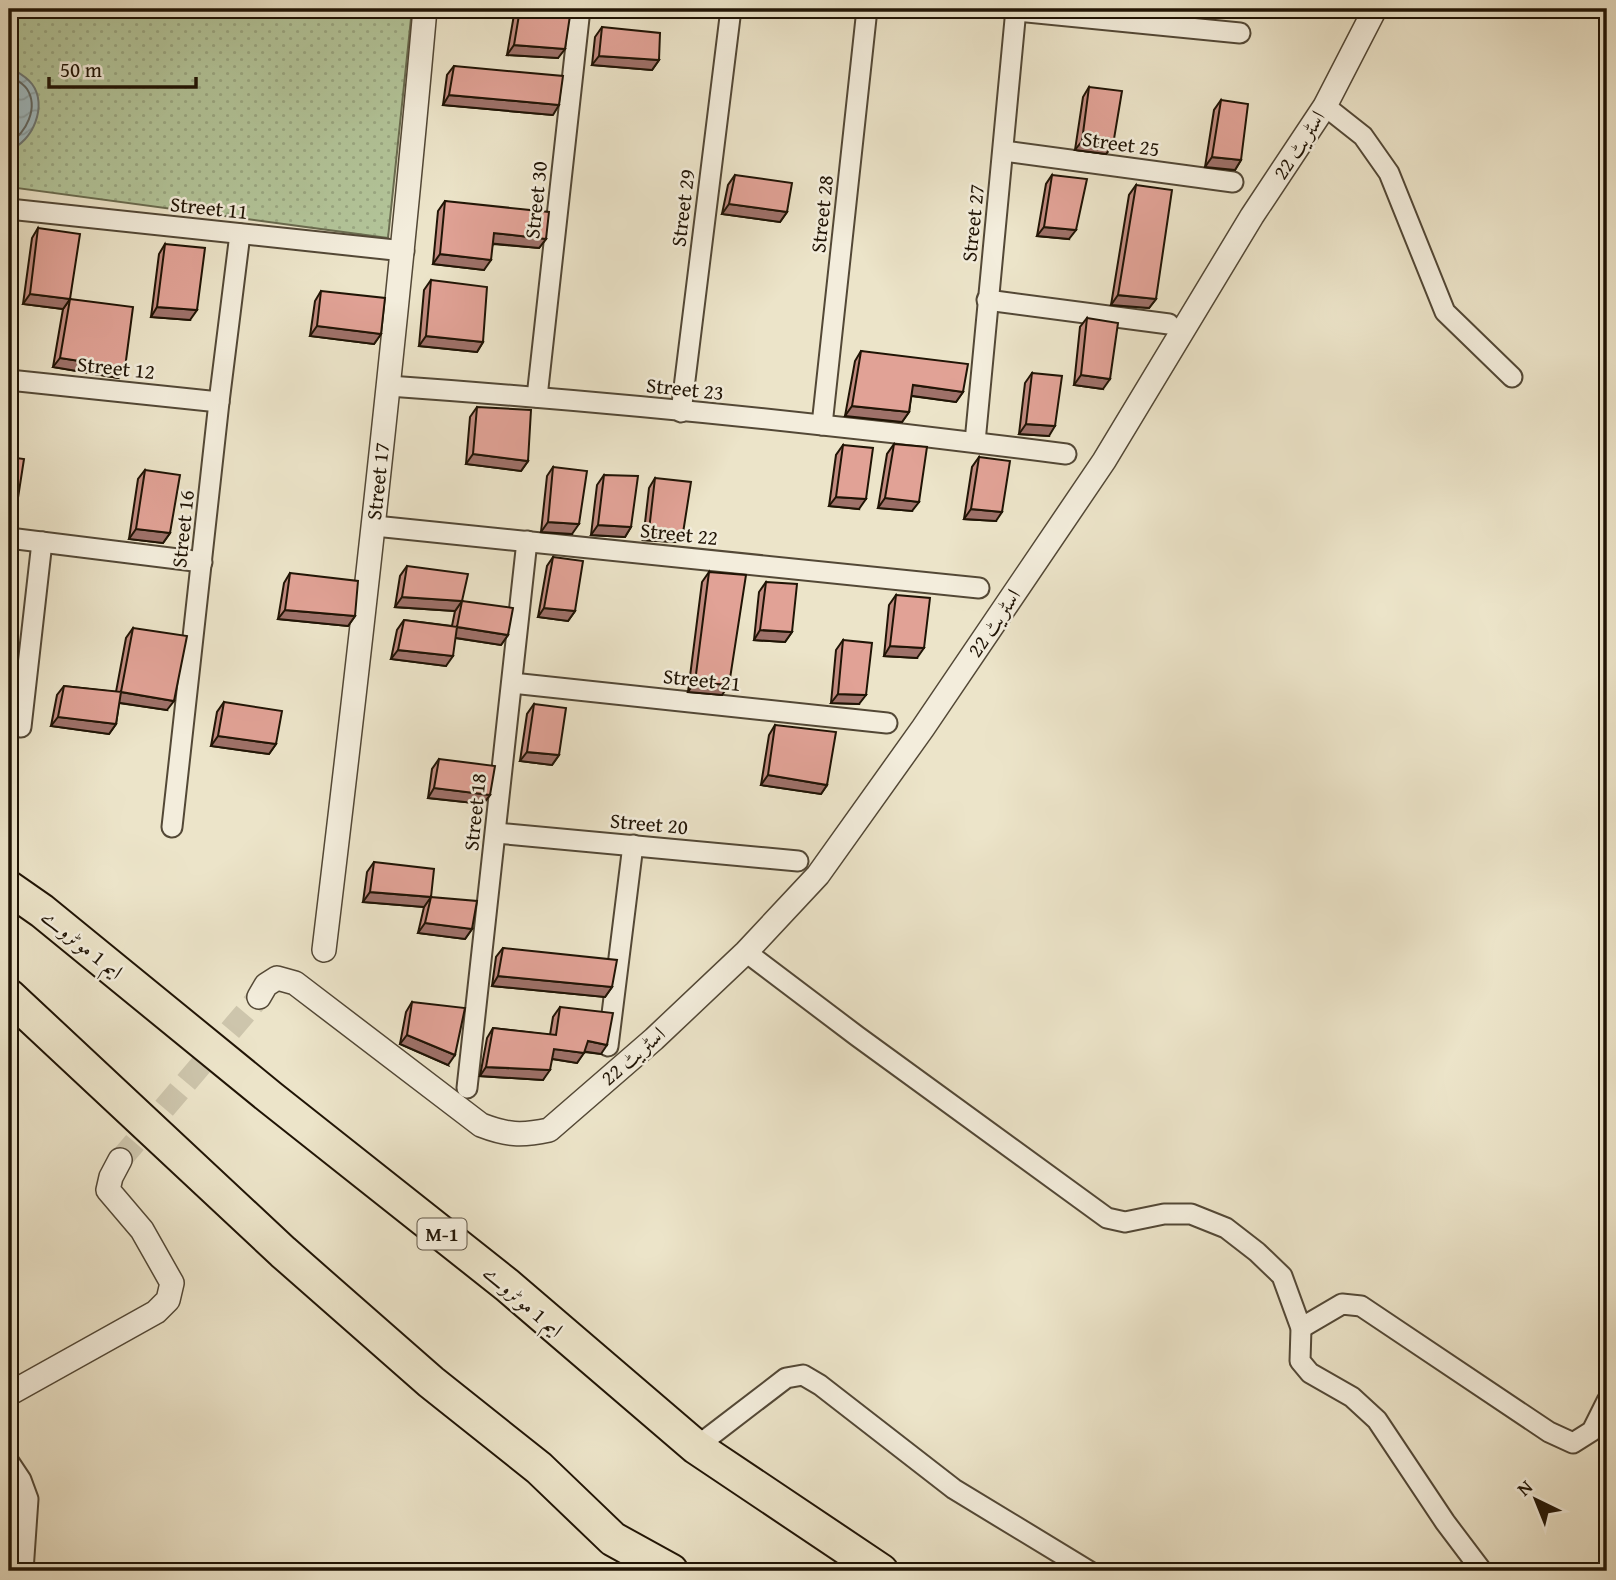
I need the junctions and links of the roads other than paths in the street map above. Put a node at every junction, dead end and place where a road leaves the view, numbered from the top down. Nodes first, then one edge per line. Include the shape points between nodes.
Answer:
1 (425, 9) edge
2 (580, 9) edge
3 (731, 9) edge
4 (867, 9) edge
5 (1375, 9) edge
6 (1016, 10) edge
7 (1240, 33) dead end
8 (1325, 106) junction
9 (1004, 151) junction
10 (1233, 182) dead end
11 (9, 209) edge
12 (240, 234) junction
13 (404, 251) junction
14 (987, 300) junction
15 (1169, 324) dead end
16 (1512, 377) dead end
17 (9, 380) edge
18 (390, 386) junction
19 (537, 397) junction
20 (219, 402) junction
21 (681, 412) junction
22 (822, 425) junction
23 (975, 442) junction
24 (1066, 454) dead end
25 (375, 526) junction
26 (9, 538) edge
27 (527, 541) junction
28 (42, 542) junction
29 (202, 562) junction
30 (979, 588) dead end
31 (512, 683) junction
32 (887, 723) dead end
33 (21, 727) dead end
34 (172, 827) dead end
35 (496, 832) junction
36 (633, 845) junction
37 (798, 861) dead end
38 (9, 888) edge
39 (324, 950) dead end
40 (746, 952) junction
41 (9, 996) edge
42 (259, 996) tunnel mouth
43 (608, 1046) edge
44 (467, 1088) dead end
45 (120, 1160) tunnel mouth
46 (1301, 1328) junction
47 (9, 1394) edge
48 (1607, 1401) edge
49 (696, 1447) junction
50 (9, 1462) edge
51 (23, 1571) edge
52 (671, 1571) edge
53 (881, 1571) edge
54 (1089, 1571) edge
55 (1482, 1571) edge

1 - 13 street, Street 17
2 - 19 street, Street 30
3 - 21 street, Street 29
4 - 22 street, Street 28
5 - 8 street, اسٹریٹ 22
6 - 7 street
6 - 9 street, Street 27
8 - 16 street via 1363,136 1389,173 1445,312
8 - 40 street, اسٹریٹ 22 via 1252,216 1104,461 923,728 817,875
9 - 10 street, Street 25
9 - 14 street, Street 27
11 - 12 street, Street 11
12 - 13 street, Street 11
12 - 20 street, Street 16
13 - 18 street, Street 17
14 - 15 street
14 - 23 street, Street 27
17 - 20 street, Street 12
18 - 19 street, Street 23
18 - 25 street, Street 17
19 - 21 street, Street 23
20 - 29 street, Street 16
21 - 22 street, Street 23
22 - 23 street, Street 23
23 - 24 street, Street 23
25 - 27 street, Street 22
25 - 39 street, Street 17
26 - 28 street
27 - 30 street, Street 22
27 - 31 street, Street 18
28 - 29 street
28 - 33 street
29 - 34 street, Street 16
31 - 32 street, Street 21
31 - 35 street, Street 18
35 - 36 street, Street 20
35 - 44 street, Street 18
36 - 37 street, Street 20
36 - 43 street
38 - 49 highway, ایم 1 موٹروے / M-1 via 507,1285
40 - 42 street, اسٹریٹ 22 via 548,1130 530,1135 505,1135 481,1125 295,984 277,978
40 - 46 street via 1107,1218 1125,1222 1164,1213 1191,1214 1226,1228 1282,1276
41 - 52 highway via 283,1252 431,1382 539,1468 613,1539
45 - 47 street via 108,1190 142,1230 172,1283 168,1300 156,1312
46 - 48 street via 1342,1304 1361,1306 1549,1432 1573,1443 1592,1431
46 - 55 street via 1300,1361 1377,1420
49 - 53 highway, ایم 1 موٹروے / M-1
49 - 54 street via 786,1378 803,1375 954,1489
50 - 51 street via 28,1499

